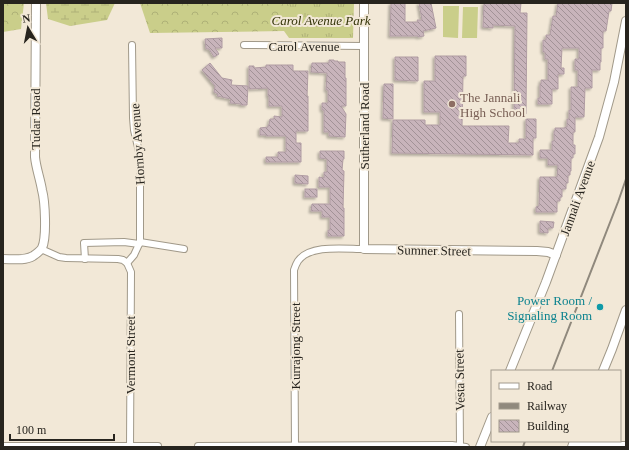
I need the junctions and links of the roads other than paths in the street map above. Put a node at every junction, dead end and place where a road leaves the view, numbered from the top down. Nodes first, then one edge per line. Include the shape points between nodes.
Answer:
1 (36, 3) edge
2 (364, 3) edge
3 (626, 21) edge
4 (132, 45) dead end
5 (244, 45) dead end
6 (364, 46) junction
7 (140, 243) junction
8 (41, 249) junction
9 (184, 249) dead end
10 (364, 249) junction
11 (311, 251) joint
12 (556, 255) junction
13 (3, 259) edge
14 (85, 259) junction
15 (127, 263) junction
16 (626, 310) edge
17 (459, 314) dead end
18 (510, 370) edge
19 (603, 370) edge
20 (491, 420) edge
21 (573, 444) edge
22 (3, 446) edge
23 (130, 446) edge
24 (158, 446) dead end
25 (198, 446) edge
26 (295, 446) edge
27 (463, 446) edge
28 (625, 446) edge
29 (480, 447) edge

1 - 8 street, Tudar Road via 35,157 43,190 44,235
2 - 6 street, Sutherland Road
3 - 12 street, Jannali Avenue via 614,82 599,138
4 - 7 street, Hornby Avenue via 133,118 140,156
5 - 6 street, Carol Avenue
6 - 10 street, Sutherland Road
7 - 9 street
7 - 14 street via 84,243
7 - 15 street
8 - 13 street via 32,257
8 - 14 street via 59,257
10 - 11 street, Sumner Street
10 - 12 street, Sumner Street via 537,251
11 - 26 street, Kurrajong Street via 304,255 294,270
12 - 18 street, Jannali Avenue
14 - 15 street via 118,259
15 - 23 street, Vermont Street via 131,272
16 - 19 street
17 - 27 street, Vesta Street
20 - 29 street
21 - 28 street
22 - 23 street
23 - 24 street
25 - 26 street
26 - 27 street

